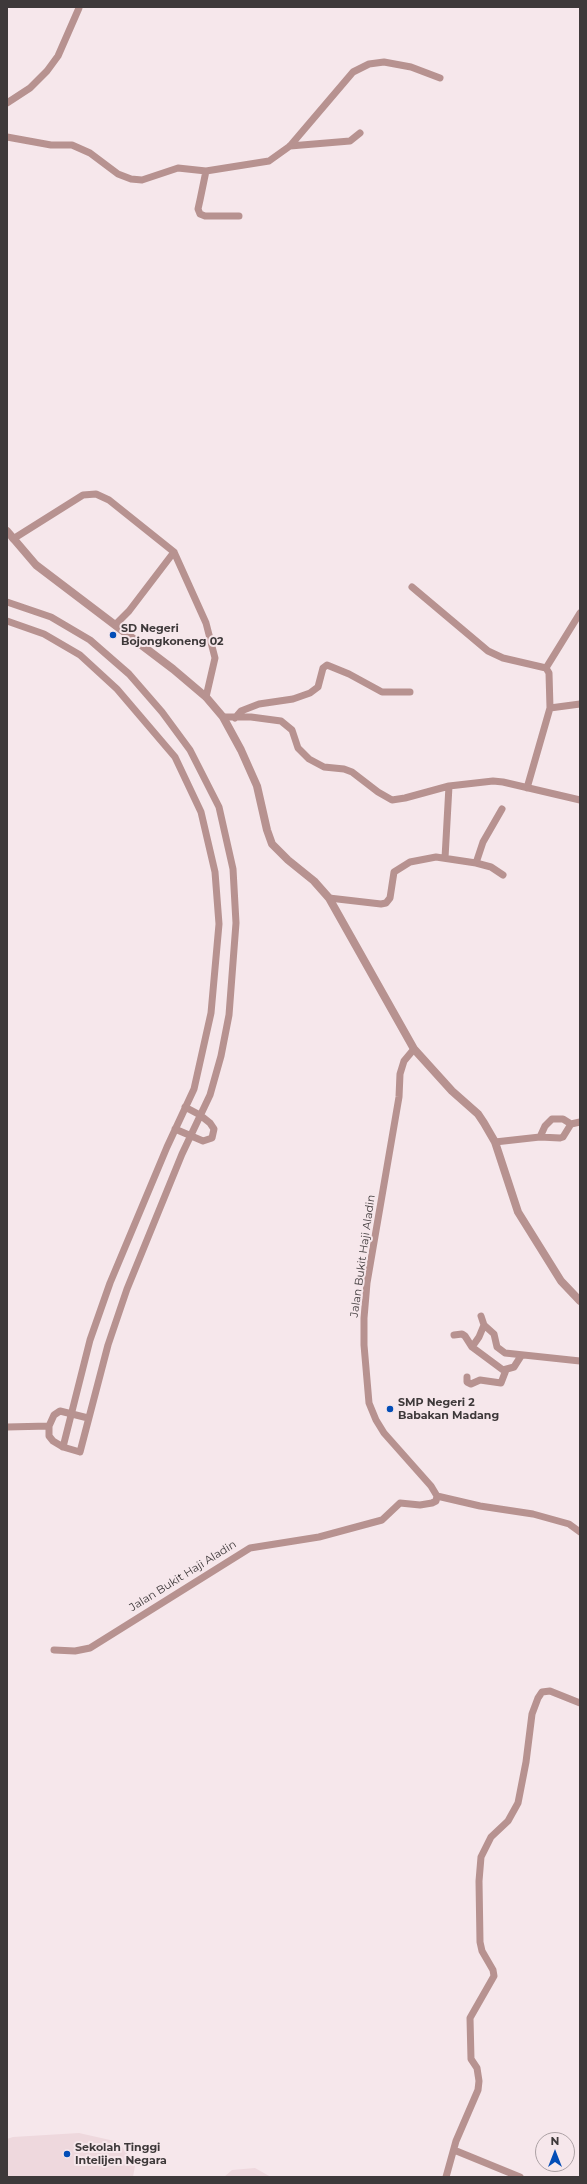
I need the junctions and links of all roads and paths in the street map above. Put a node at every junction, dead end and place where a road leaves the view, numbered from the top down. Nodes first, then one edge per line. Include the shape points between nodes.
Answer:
1 (79, 8) dead end
2 (440, 78) dead end
3 (7, 103) edge
4 (360, 133) dead end
5 (7, 137) edge
6 (290, 146) junction
7 (206, 171) junction
8 (239, 216) dead end
9 (7, 531) edge
10 (13, 539) junction
11 (174, 552) junction
12 (412, 587) dead end
13 (7, 602) edge
14 (580, 613) edge
15 (7, 621) edge
16 (115, 625) junction
17 (546, 668) junction
18 (410, 692) dead end
19 (206, 697) junction
20 (580, 704) edge
21 (550, 708) junction
22 (223, 717) junction
23 (235, 718) junction
24 (449, 786) junction
25 (527, 788) junction
26 (580, 800) edge
27 (502, 809) dead end
28 (445, 858) junction
29 (476, 863) junction
30 (503, 875) dead end
31 (329, 898) junction
32 (414, 1049) junction
33 (185, 1108) junction
34 (200, 1115) junction
35 (580, 1122) edge
36 (571, 1124) junction
37 (175, 1130) junction
38 (190, 1137) junction
39 (540, 1137) junction
40 (495, 1142) junction
41 (580, 1301) edge
42 (481, 1316) dead end
43 (484, 1325) junction
44 (454, 1335) dead end
45 (472, 1347) junction
46 (521, 1356) junction
47 (580, 1361) edge
48 (506, 1370) junction
49 (467, 1377) dead end
50 (71, 1413) junction
51 (88, 1418) junction
52 (49, 1426) junction
53 (7, 1427) edge
54 (62, 1447) junction
55 (437, 1496) junction
56 (580, 1532) edge
57 (54, 1650) dead end
58 (580, 1703) edge
59 (454, 2150) junction
60 (446, 2177) edge
61 (520, 2177) edge

1 - 3 street via 58,56 30,88
2 - 6 street via 411,67 384,62 369,64 346,80
4 - 6 street via 350,141
5 - 7 street via 51,145 72,145 90,153 118,174 131,179 142,180 178,168
6 - 7 street via 269,161
7 - 8 street via 198,209 200,214
9 - 10 street
10 - 11 street via 83,495 96,494 109,500
10 - 16 street via 36,565
11 - 16 street via 129,611
11 - 19 street via 206,623 215,658
12 - 17 street via 488,651 503,658
13 - 34 street via 51,617 77,632 129,674 190,750 219,807 232,869 236,923 229,1015 210,1095
14 - 17 street
15 - 33 street via 44,634 80,655 117,689 175,757 201,812 215,872 219,924 211,1013 194,1089
16 - 19 street
17 - 21 street via 549,673
18 - 23 street via 382,692 327,665 323,668 318,687 310,693 241,710
19 - 22 street
20 - 21 street
21 - 25 street
22 - 23 street
22 - 31 street via 257,786 272,844 314,880
23 - 24 street via 251,717 282,721 292,730 298,748 308,759 324,767 352,772 392,800
24 - 25 street via 493,781
24 - 28 street
25 - 26 street
27 - 29 street via 483,842
28 - 29 street
28 - 31 street via 419,860 402,865 392,875 390,898 386,903
29 - 30 street via 491,867
31 - 32 street
32 - 40 street via 452,1091 478,1114
32 - 55 street, Jalan Bukit Haji Aladin via 404,1061 400,1074 399,1097 367,1283 364,1345 369,1403 376,1420
33 - 34 street
33 - 37 street
34 - 38 street
34 - 38 street via 214,1129 212,1138 203,1141
35 - 36 street
36 - 39 street via 563,1137
36 - 39 street via 563,1119 552,1119
37 - 38 street
37 - 50 street via 110,1283 90,1340
38 - 51 street via 127,1289
39 - 40 street
40 - 41 street via 518,1212 561,1281
42 - 43 street
43 - 45 street
43 - 46 street via 494,1334 495,1343 501,1351
44 - 45 street via 462,1334
45 - 48 street via 492,1363
46 - 47 street
46 - 48 street via 514,1367
48 - 49 street via 501,1382 485,1380 471,1384
50 - 51 street
50 - 52 street via 60,1411 54,1415
50 - 54 street
51 - 54 street via 80,1452
52 - 53 street
52 - 54 street via 49,1436
55 - 56 street via 533,1514 570,1524
55 - 57 street, Jalan Bukit Haji Aladin via 436,1501 432,1503 400,1503 382,1520 320,1537 250,1548 90,1648
58 - 59 street via 550,1691 542,1692 538,1698 532,1714 518,1803 508,1822 491,1837 481,1857 480,1942 482,1951 494,1970 494,1976 470,2018 471,2059 477,2068 478,2090
59 - 60 street
59 - 61 street

